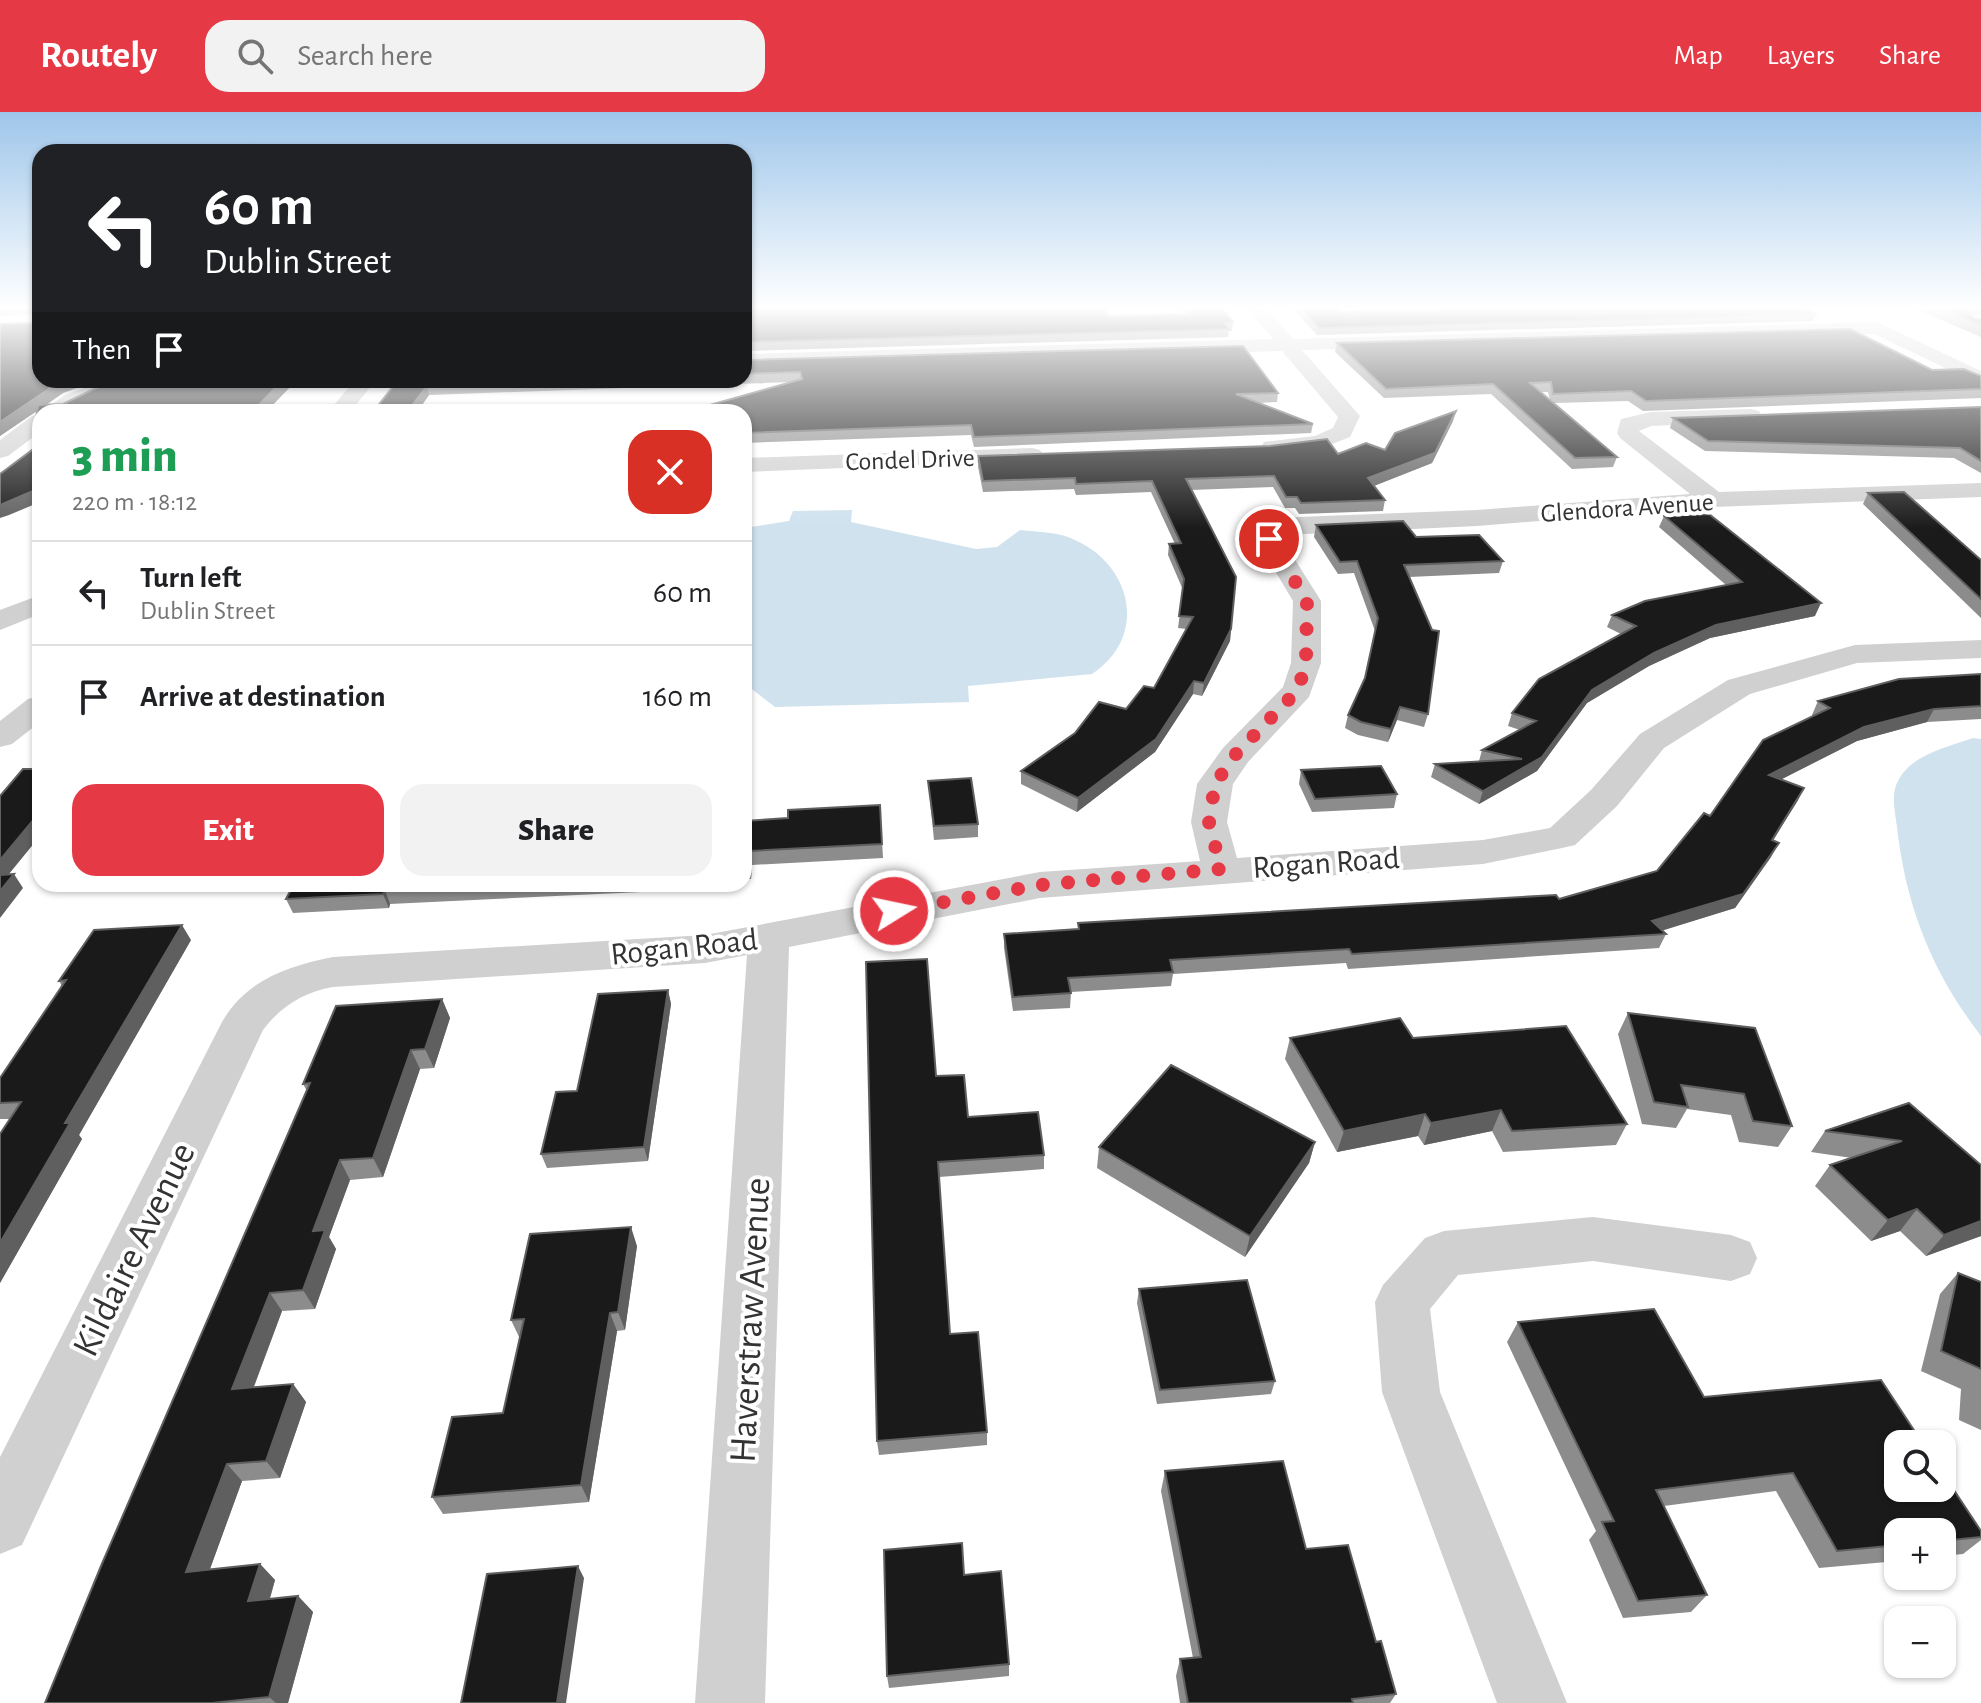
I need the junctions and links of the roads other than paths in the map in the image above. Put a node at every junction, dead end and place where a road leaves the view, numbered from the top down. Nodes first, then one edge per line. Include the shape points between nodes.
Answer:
1 (1317, 380) edge
2 (98, 388) edge
3 (359, 388) edge
4 (64, 404) edge
5 (346, 404) edge
6 (1779, 415) edge
7 (32, 427) edge
8 (1253, 448) edge
9 (0, 451) edge
10 (1062, 454) edge
11 (752, 465) edge
12 (1981, 490) edge
13 (1713, 500) junction
14 (32, 607) edge
15 (0, 621) edge
16 (1981, 649) edge
17 (32, 712) edge
18 (0, 736) edge
19 (1221, 869) junction
20 (769, 938) junction
21 (282, 987) joint
22 (1731, 1258) dead end
23 (0, 1523) edge
24 (730, 1703) edge
25 (1532, 1703) edge

1 - 8 street via 1349,416 1342,432 1319,442
2 - 4 street
3 - 5 street
6 - 13 street via 1629,424 1628,433
7 - 9 street
10 - 11 street, Condel Drive
12 - 13 street, Glendora Avenue
13 - 19 street, Glendora Avenue via 1274,529 1269,539 1307,601 1306,663 1298,690 1235,755 1215,784 1209,822
14 - 15 street
16 - 19 street, Rogan Road via 1855,654 1739,687 1652,741 1562,837 1483,852
17 - 18 street
19 - 20 street, Rogan Road via 1040,885
20 - 21 street, Rogan Road via 705,949 333,972
20 - 24 street, Haverstraw Avenue
21 - 23 street, Kildaire Avenue via 259,1002 244,1022
22 - 25 street via 1593,1239 1444,1254 1402,1302 1411,1392

